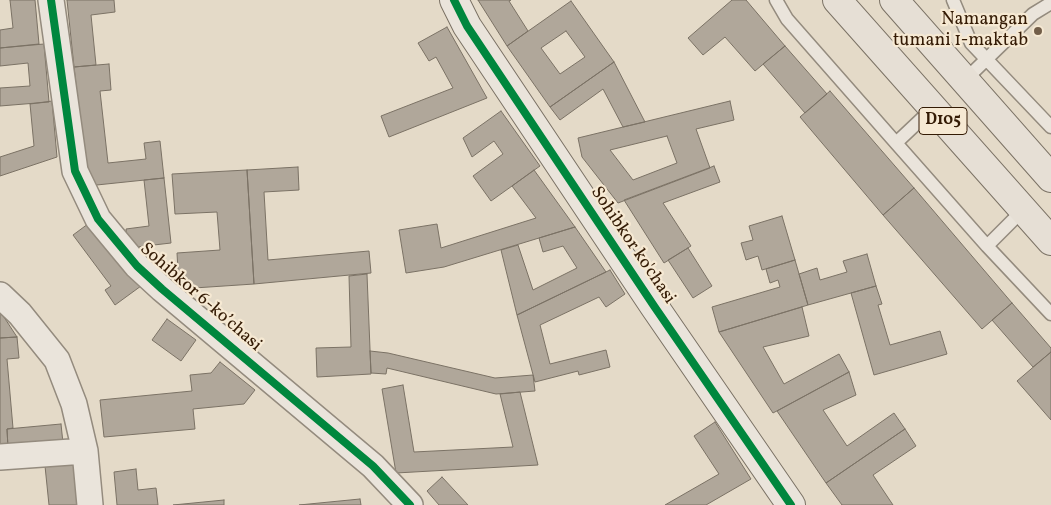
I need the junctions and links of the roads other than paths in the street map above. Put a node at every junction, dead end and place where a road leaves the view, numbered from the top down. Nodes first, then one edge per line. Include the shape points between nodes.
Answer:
1 (51, 0) edge
2 (454, 0) edge
3 (776, 0) edge
4 (837, 0) edge
5 (894, 0) edge
6 (953, 0) edge
7 (1051, 3) edge
8 (988, 59) junction
9 (965, 80) junction
10 (932, 109) junction
11 (1051, 127) edge
12 (896, 143) junction
13 (1051, 178) edge
14 (1023, 210) junction
15 (1051, 241) edge
16 (987, 246) junction
17 (0, 296) edge
18 (1051, 314) edge
19 (85, 451) junction
20 (0, 457) edge
21 (90, 505) edge
22 (410, 505) edge
23 (791, 505) edge

1 - 22 street, Sohibkor 6-koʼchasi via 75,171 98,219 137,266 162,289 373,466
2 - 23 street, Sohibkor ko'chasi via 467,26
3 - 12 lane via 787,18
4 - 10 highway, D105
5 - 9 highway, D105
6 - 8 lane via 971,43
7 - 8 lane via 1033,14
8 - 9 lane
8 - 11 lane
9 - 13 highway, D105
10 - 12 lane
10 - 14 highway, D105
12 - 16 lane
14 - 15 highway, D105
14 - 16 lane
16 - 18 lane
17 - 19 street via 20,314 57,360 74,404
19 - 20 street
19 - 21 street

